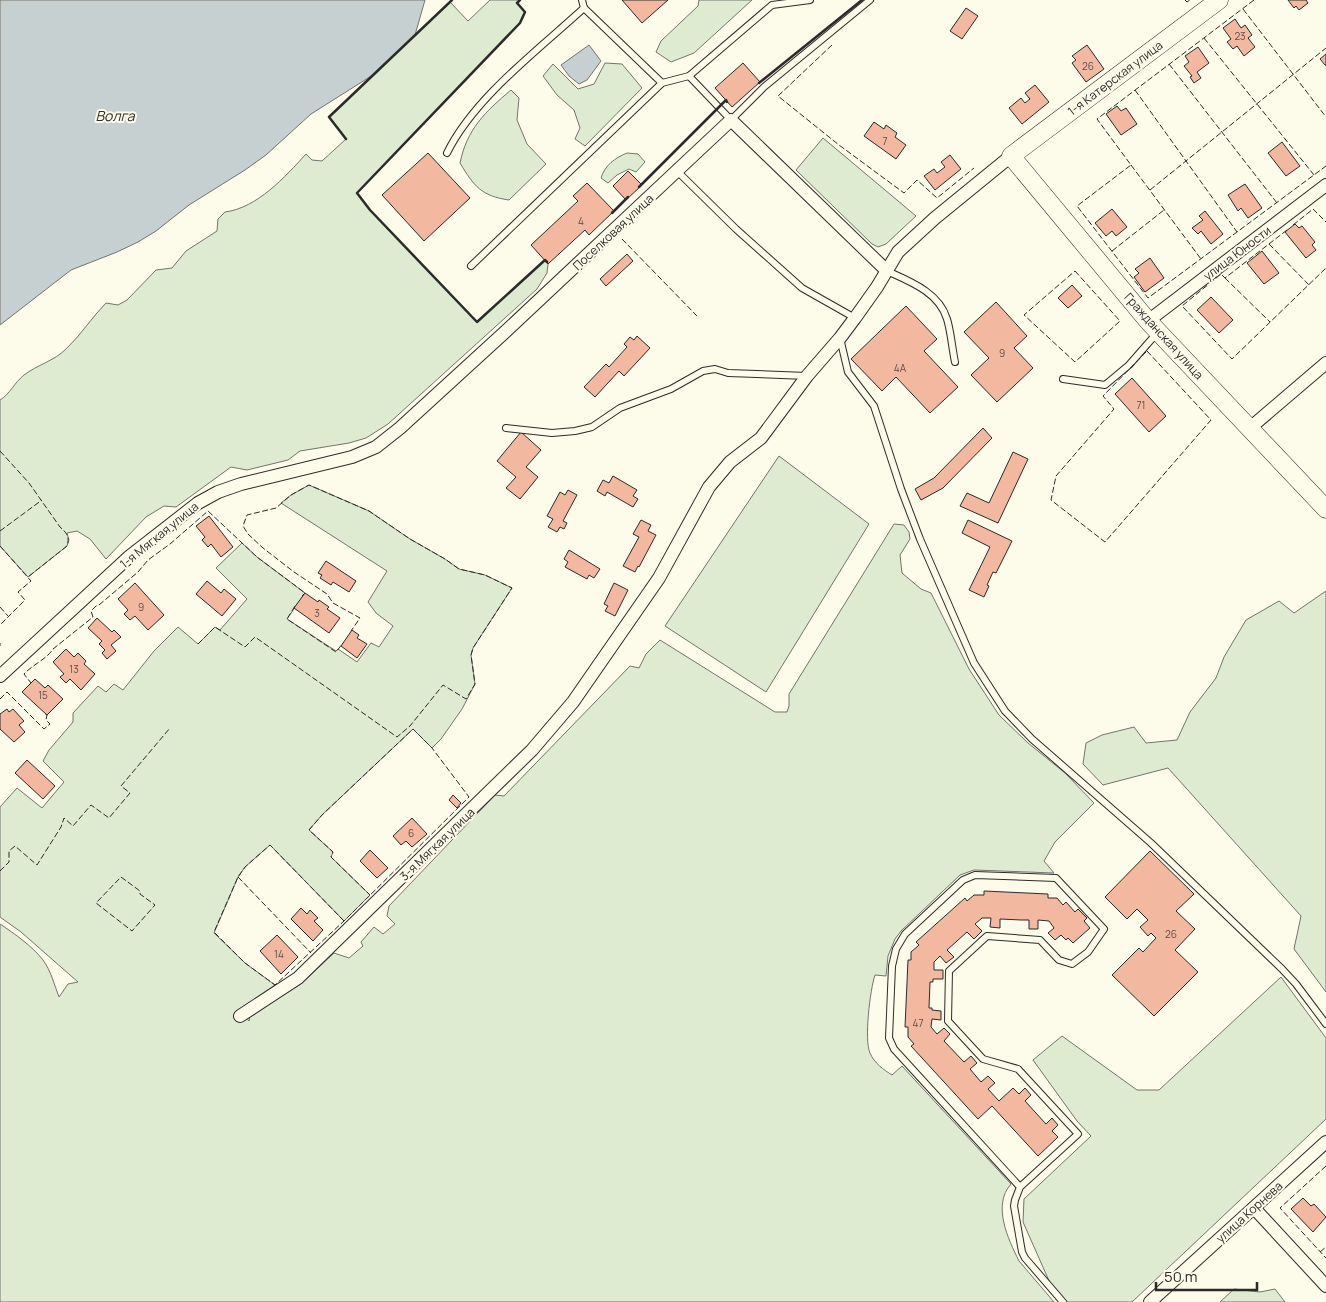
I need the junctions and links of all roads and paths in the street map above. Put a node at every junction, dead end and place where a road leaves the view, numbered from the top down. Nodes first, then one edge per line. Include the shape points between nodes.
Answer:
1 (582, 0) edge
2 (810, 0) edge
3 (870, 0) edge
4 (1219, 0) edge
5 (584, 8) junction
6 (689, 76) junction
7 (662, 83) junction
8 (731, 120) junction
9 (447, 153) dead end
10 (1012, 156) junction
11 (678, 172) junction
12 (1326, 185) edge
13 (471, 266) dead end
14 (887, 271) junction
15 (855, 318) junction
16 (1153, 327) junction
17 (840, 338) junction
18 (955, 362) dead end
19 (1326, 362) edge
20 (807, 376) junction
21 (1063, 378) dead end
22 (506, 428) dead end
23 (1250, 428) junction
24 (352, 457) joint
25 (1326, 509) edge
26 (0, 676) edge
27 (240, 1016) dead end
28 (1326, 1024) edge
29 (1326, 1142) edge
30 (1020, 1187) junction
31 (1254, 1208) junction
32 (1326, 1286) edge
33 (1063, 1302) edge
34 (1150, 1302) edge

1 - 5 lane
2 - 6 lane via 772,5
3 - 8 lane, Поселковая улица via 764,86
4 - 10 street, 1-я Катерская улица
5 - 7 lane
5 - 9 lane via 475,110
6 - 7 lane
6 - 8 lane
7 - 13 lane
8 - 11 street, Поселковая улица
8 - 14 street
10 - 14 street via 934,218 898,252
10 - 16 street, Гражданская улица
11 - 15 lane via 802,288
11 - 24 street, Поселковая улица via 400,428 376,447
12 - 16 street, улица Юности
14 - 15 street
14 - 18 lane via 918,285 943,309
15 - 17 street
16 - 21 lane via 1129,365 1105,385
16 - 23 street, Гражданская улица
17 - 20 street
17 - 28 lane via 848,372 874,406 920,539 974,663 1005,711 1282,969
19 - 23 street
20 - 22 lane via 728,373 715,369 703,371 671,389 620,408 592,427 552,433
20 - 27 street, 3-я Мягкая улица via 761,438 730,462 709,487 659,578 573,702 532,750 298,978
23 - 25 street, Гражданская улица
24 - 26 street, 1-я Мягкая улица via 241,484 198,502 130,556
29 - 31 street, улица Корнева
30 - 30 lane via 1078,1134 1018,1069 983,1059 948,1021 950,971 987,936 1040,940 1059,960 1072,964 1088,952 1104,929 1056,878 975,875 963,880 899,942 892,966 889,1038 894,1049
30 - 33 lane via 1014,1206 1022,1252
31 - 32 street
31 - 34 street, улица Корнева

